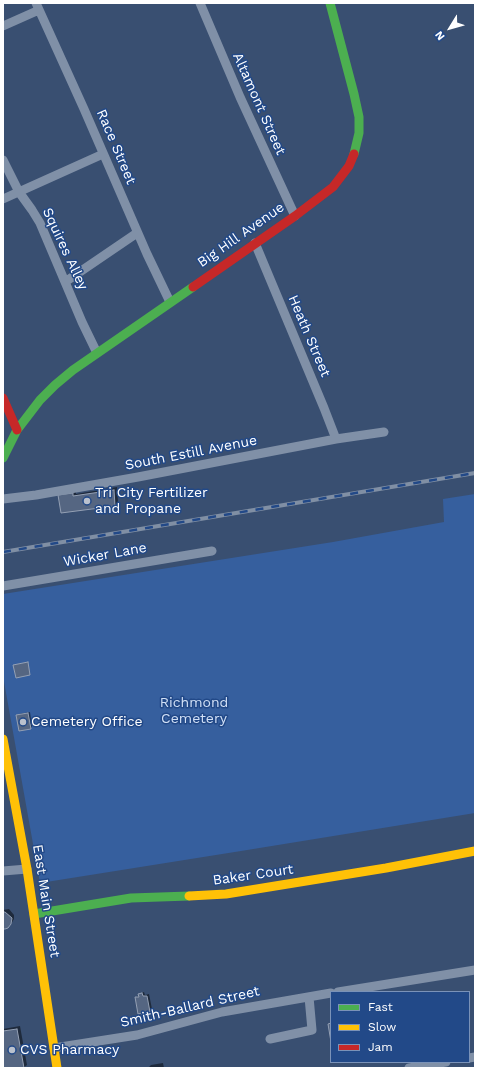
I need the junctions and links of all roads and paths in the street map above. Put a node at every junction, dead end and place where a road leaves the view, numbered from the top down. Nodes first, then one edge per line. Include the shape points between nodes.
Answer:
1 (200, 3) edge
2 (330, 3) edge
3 (37, 7) edge
4 (3, 26) edge
5 (103, 154) junction
6 (3, 160) edge
7 (19, 192) junction
8 (3, 199) edge
9 (295, 216) junction
10 (138, 233) junction
11 (255, 243) junction
12 (66, 282) junction
13 (170, 302) junction
14 (97, 353) junction
15 (3, 398) edge
16 (3, 420) edge
17 (13, 420) junction
18 (17, 430) junction
19 (384, 432) dead end
20 (336, 439) junction
21 (3, 458) edge
22 (3, 499) edge
23 (212, 551) dead end
24 (3, 586) edge
25 (3, 739) edge
26 (475, 851) edge
27 (26, 869) junction
28 (3, 871) edge
29 (34, 914) junction
30 (475, 970) edge
31 (344, 991) edge
32 (330, 993) edge
33 (309, 997) junction
34 (270, 1039) dead end
35 (54, 1048) junction
36 (440, 1063) edge
37 (57, 1068) edge
38 (408, 1068) edge

1 - 9 street, Altamont Street
2 - 9 main road, Big Hill Avenue via 354,94 359,117 359,134 349,166 337,182
3 - 4 street
3 - 5 street, Race Street
5 - 7 street
5 - 10 street, Race Street
6 - 7 street, Squires Alley
7 - 8 street
7 - 12 street, Squires Alley via 40,223
9 - 11 main road, Big Hill Avenue
10 - 12 street
10 - 13 street, Race Street
11 - 13 main road, Big Hill Avenue
11 - 20 street, Heath Street
12 - 14 street, Squires Alley
13 - 14 main road, Big Hill Avenue
14 - 18 main road, Big Hill Avenue via 55,385
15 - 17 main road
16 - 17 street
17 - 18 main road
18 - 21 main road
19 - 20 street, South Estill Avenue
20 - 22 street, South Estill Avenue via 138,477
23 - 24 street, Wicker Lane
25 - 27 main road, East Main Street
26 - 29 main road, Baker Court via 226,894 131,898
27 - 28 street
27 - 29 main road, East Main Street
29 - 35 main road, East Main Street
30 - 31 street
32 - 33 street, Smith-Ballard Street
33 - 34 street via 312,1030
33 - 35 street, Smith-Ballard Street via 222,1012 137,1035
35 - 37 main road, East Main Street
36 - 38 street

